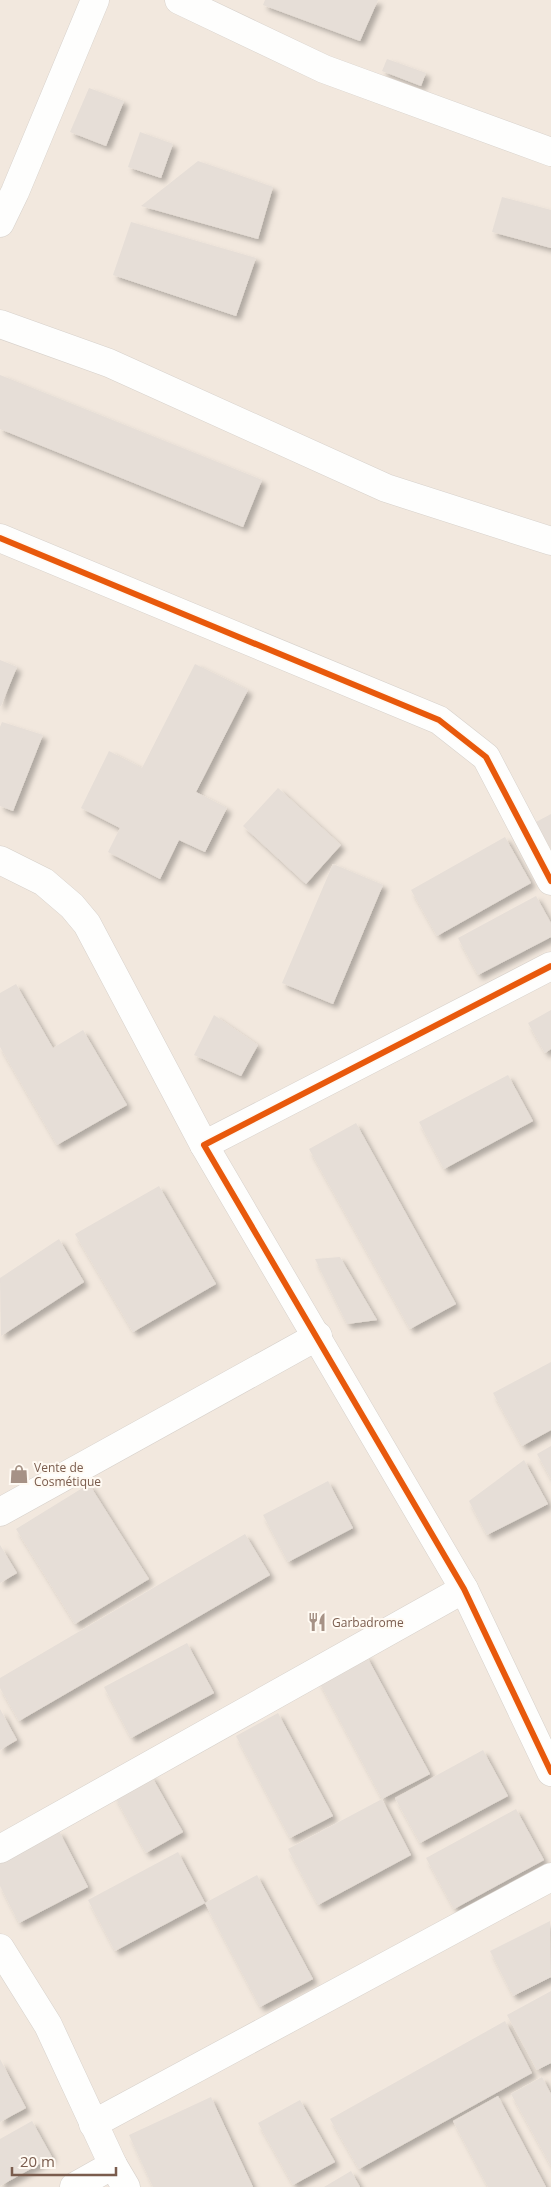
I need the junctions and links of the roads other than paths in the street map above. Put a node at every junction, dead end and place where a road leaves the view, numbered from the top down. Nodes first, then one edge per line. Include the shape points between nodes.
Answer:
1 (95, 0) edge
2 (179, 0) edge
3 (551, 152) edge
4 (0, 222) edge
5 (0, 324) edge
6 (0, 538) edge
7 (551, 541) edge
8 (0, 860) edge
9 (551, 881) edge
10 (551, 966) edge
11 (204, 1145) junction
12 (318, 1336) junction
13 (0, 1512) edge
14 (464, 1589) junction
15 (551, 1772) edge
16 (0, 1849) edge
17 (551, 1877) edge
18 (0, 1948) edge
19 (93, 2124) junction
20 (120, 2176) edge
21 (74, 2187) edge

1 - 4 street
2 - 3 street via 324,69
5 - 7 street via 108,363 386,488
6 - 9 street via 438,720 486,757
8 - 11 street via 44,882 87,924
10 - 11 street
11 - 12 street
12 - 13 street
12 - 14 street
14 - 15 street
14 - 16 street
17 - 19 street
18 - 19 street via 48,2025
19 - 20 street
20 - 21 street

